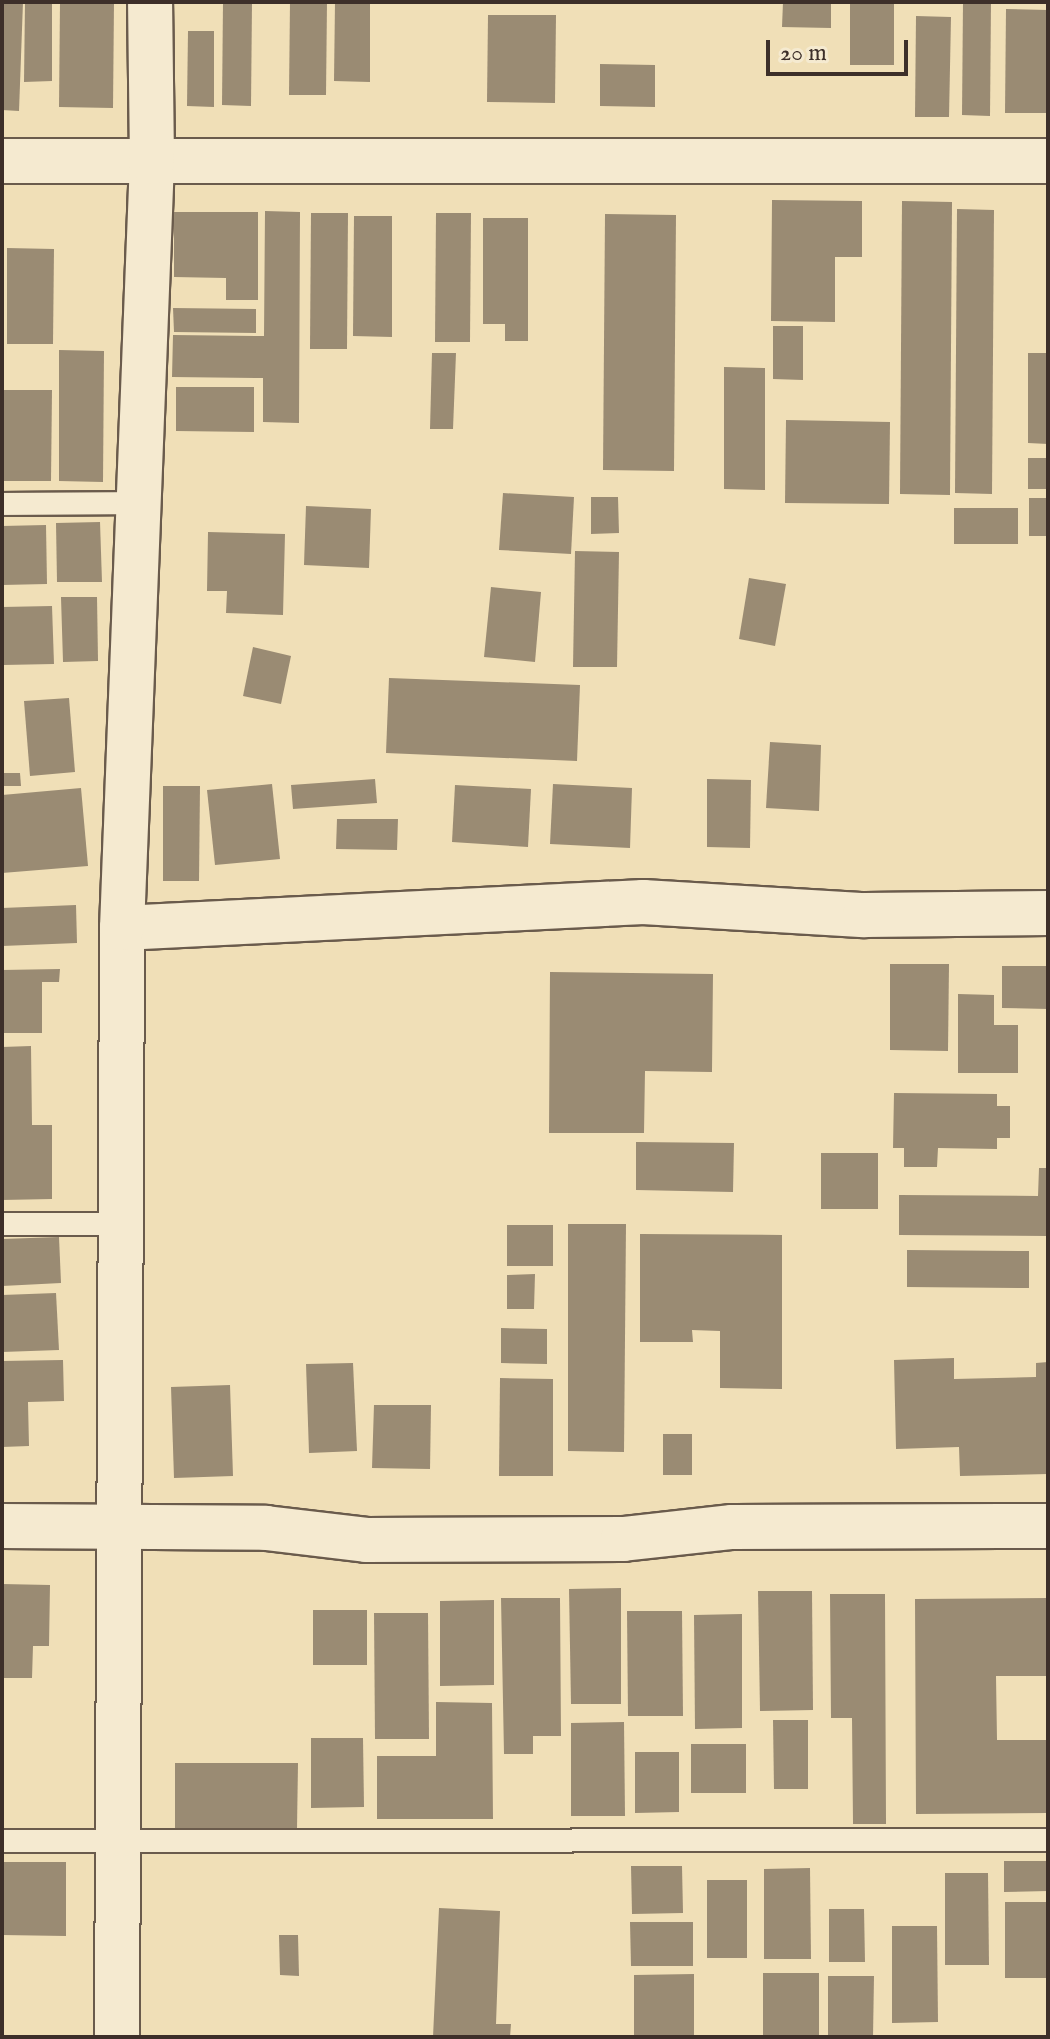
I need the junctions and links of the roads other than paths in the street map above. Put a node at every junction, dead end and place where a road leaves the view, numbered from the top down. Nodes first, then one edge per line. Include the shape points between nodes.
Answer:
1 (150, 2) edge
2 (2, 161) edge
3 (1048, 161) edge
4 (152, 162) junction
5 (139, 503) junction
6 (2, 504) edge
7 (1048, 913) edge
8 (122, 928) junction
9 (2, 1224) edge
10 (119, 1224) junction
11 (2, 1526) edge
12 (1048, 1526) edge
13 (114, 1528) junction
14 (1048, 1840) edge
15 (2, 1841) edge
16 (116, 1841) junction
17 (117, 2037) edge

1 - 4 street
2 - 4 street
3 - 4 street
4 - 5 street
5 - 6 lane
5 - 8 street
7 - 8 street via 865,915 643,902
8 - 10 street
9 - 10 lane
10 - 13 street
11 - 13 street
12 - 13 street via 732,1527 623,1539 366,1540 266,1528
13 - 16 street
14 - 16 lane
15 - 16 lane
16 - 17 street

